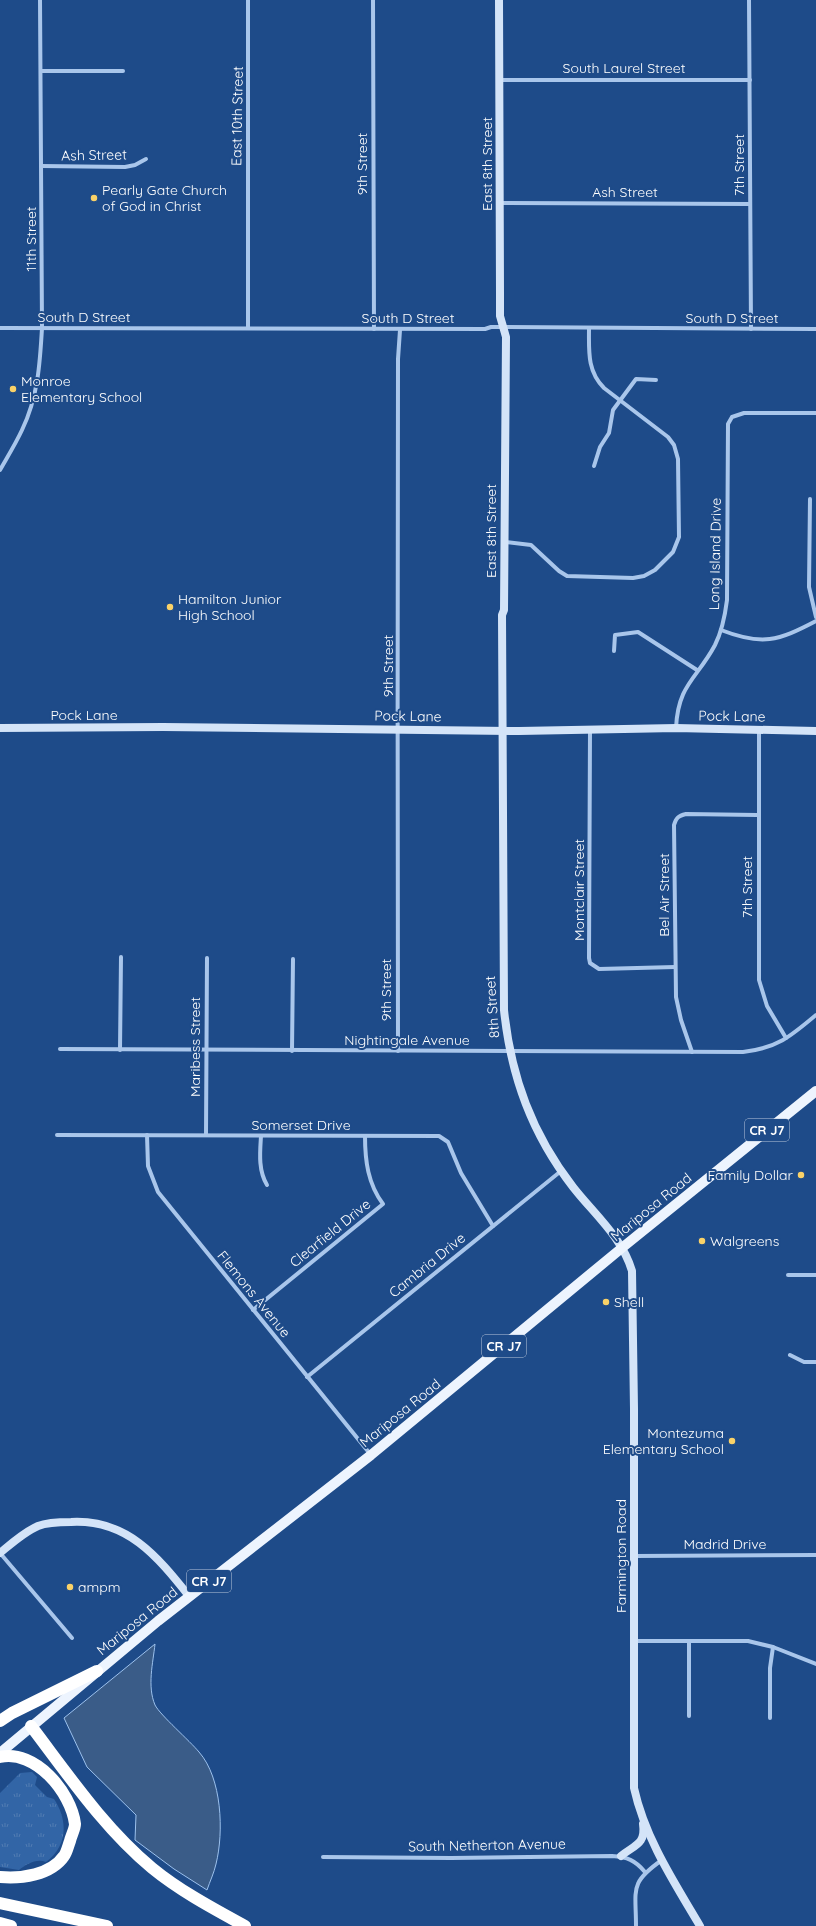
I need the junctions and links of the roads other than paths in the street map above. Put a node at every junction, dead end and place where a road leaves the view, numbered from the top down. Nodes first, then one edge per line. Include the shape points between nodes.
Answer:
1 (40, 0) edge
2 (248, 0) edge
3 (373, 0) edge
4 (499, 0) edge
5 (749, 0) edge
6 (41, 71) junction
7 (123, 71) dead end
8 (499, 80) junction
9 (750, 80) junction
10 (146, 159) dead end
11 (41, 166) junction
12 (500, 203) junction
13 (750, 204) junction
14 (0, 328) edge
15 (42, 328) junction
16 (248, 328) junction
17 (589, 328) junction
18 (374, 329) junction
19 (504, 329) junction
20 (751, 329) junction
21 (400, 330) junction
22 (816, 330) edge
23 (656, 380) dead end
24 (619, 400) junction
25 (816, 413) edge
26 (594, 466) dead end
27 (0, 470) edge
28 (810, 499) dead end
29 (504, 542) junction
30 (816, 617) edge
31 (816, 621) edge
32 (721, 630) junction
33 (614, 651) dead end
34 (697, 670) junction
35 (0, 728) edge
36 (676, 728) junction
37 (398, 729) junction
38 (759, 729) junction
39 (590, 730) junction
40 (502, 731) junction
41 (816, 731) edge
42 (758, 815) junction
43 (121, 958) dead end
44 (206, 958) dead end
45 (293, 959) dead end
46 (675, 967) junction
47 (816, 1015) edge
48 (786, 1038) junction
49 (60, 1049) dead end
50 (120, 1050) junction
51 (207, 1051) junction
52 (292, 1051) junction
53 (398, 1051) junction
54 (511, 1051) junction
55 (692, 1052) junction
56 (816, 1092) edge
57 (57, 1135) dead end
58 (147, 1135) junction
59 (206, 1135) junction
60 (261, 1136) junction
61 (365, 1136) junction
62 (561, 1171) junction
63 (267, 1185) dead end
64 (493, 1226) junction
65 (623, 1248) junction
66 (788, 1275) dead end
67 (816, 1275) edge
68 (253, 1310) junction
69 (790, 1355) dead end
70 (816, 1362) edge
71 (307, 1377) junction
72 (371, 1455) junction
73 (0, 1553) edge
74 (816, 1555) edge
75 (635, 1556) junction
76 (189, 1596) junction
77 (72, 1638) dead end
78 (689, 1641) junction
79 (635, 1642) junction
80 (773, 1647) junction
81 (816, 1664) edge
82 (97, 1672) junction
83 (689, 1716) dead end
84 (770, 1718) dead end
85 (0, 1720) edge
86 (31, 1726) junction
87 (0, 1753) edge
88 (0, 1757) edge
89 (643, 1819) junction
90 (621, 1856) junction
91 (323, 1857) dead end
92 (662, 1860) junction
93 (645, 1872) junction
94 (0, 1877) edge
95 (0, 1903) edge
96 (0, 1924) edge
97 (11, 1926) edge
98 (107, 1926) edge
99 (245, 1926) edge
100 (636, 1926) edge
101 (700, 1926) edge

1 - 6 street, 11th Street
2 - 16 street, East 10th Street
3 - 18 street, 9th Street
4 - 8 street, East 8th Street
5 - 9 street, 7th Street
6 - 7 street
6 - 11 street, 11th Street
8 - 9 street, South Laurel Street
8 - 12 street, East 8th Street
9 - 13 street, 7th Street
10 - 11 street, Ash Street via 125,167
11 - 15 street, 11th Street
12 - 13 street, Ash Street
12 - 19 street, East 8th Street via 500,316
13 - 20 street, 7th Street
14 - 15 street, South D Street
15 - 16 street, South D Street
15 - 27 street, 11th Street via 40,362 33,403
16 - 18 street, South D Street
17 - 19 street, South D Street
17 - 20 street, South D Street
17 - 24 street via 589,356 594,376
18 - 21 street, South D Street
19 - 21 street, South D Street
19 - 29 street, East 8th Street
20 - 22 street, South D Street
21 - 37 street, 9th Street
23 - 24 street via 636,379
24 - 26 street via 613,410 609,433 600,447
24 - 29 street via 668,437 677,450 679,537 673,552 655,570 644,576 573,577 559,571 531,545
25 - 32 street, Long Island Drive via 744,413 732,417 728,424 727,600
28 - 30 street via 809,587
29 - 40 street, East 8th Street
31 - 32 street via 793,633 770,640 748,639
32 - 34 street, Long Island Drive via 715,645
33 - 34 street via 615,635 638,632
34 - 36 street, Long Island Drive via 679,704
35 - 37 street, Pock Lane
36 - 38 street, Pock Lane
36 - 39 street, Pock Lane
37 - 40 street, Pock Lane
37 - 53 street, 9th Street
38 - 41 street, Pock Lane
38 - 42 street, 7th Street
39 - 40 street, Pock Lane
39 - 46 street, Montclair Street via 590,963 603,969
40 - 54 street, 8th Street via 503,991 507,1041
42 - 46 street, Bel Air Street via 686,814 675,820
42 - 48 street, 7th Street via 758,980 767,1006
43 - 50 street
44 - 51 street, Maribess Street
45 - 52 street
46 - 55 street, Bel Air Street via 676,997
47 - 48 street, Nightingale Avenue
48 - 55 street, Nightingale Avenue via 776,1045 760,1050
49 - 50 street, Nightingale Avenue
50 - 51 street, Nightingale Avenue
51 - 52 street, Nightingale Avenue
51 - 59 street, Maribess Street
52 - 53 street, Nightingale Avenue
53 - 54 street, Nightingale Avenue
54 - 55 street, Nightingale Avenue
54 - 62 street, 8th Street via 525,1107 535,1129
56 - 65 main road, Mariposa Road / CR J7
57 - 58 street, Somerset Drive
58 - 59 street, Somerset Drive
58 - 68 street, Flemons Avenue via 148,1166 158,1192
59 - 60 street, Somerset Drive
60 - 61 street, Somerset Drive
60 - 63 street via 260,1158 263,1179
61 - 64 street, Somerset Drive via 442,1137 448,1142 461,1173
61 - 68 street, Clearfield Drive via 366,1166 374,1189 383,1204
62 - 64 street, Cambria Drive
62 - 65 street, 8th Street via 616,1236
64 - 71 street, Cambria Drive
65 - 72 main road, Mariposa Road / CR J7
65 - 75 street, Farmington Road via 630,1263 633,1281
66 - 67 street
68 - 71 street, Flemons Avenue
69 - 70 street via 804,1362
71 - 72 street, Flemons Avenue
72 - 76 main road, Mariposa Road / CR J7
73 - 76 street via 26,1532 38,1526 55,1522 82,1521 109,1526 128,1535 151,1552
73 - 77 street
74 - 75 street, Madrid Drive
75 - 79 street, Farmington Road
76 - 82 main road, Mariposa Road / CR J7
78 - 79 street
78 - 80 street via 748,1641
78 - 83 street
79 - 89 street, Farmington Road via 633,1771 634,1788
80 - 81 street
80 - 84 street via 770,1668
82 - 85 highway
82 - 86 main road, Mariposa Road / CR J7
86 - 87 main road, Mariposa Road / CR J7
86 - 99 highway via 93,1807 124,1842 153,1869 204,1903
88 - 94 highway via 23,1758 42,1767 65,1796 75,1826 65,1856 45,1871 16,1879
89 - 90 street via 642,1840
89 - 92 street, Farmington Road
90 - 91 street, South Netherton Avenue
90 - 93 street, South Netherton Avenue via 637,1862
92 - 93 street
92 - 101 street, Farmington Road
93 - 100 street via 636,1888
95 - 98 highway
96 - 97 highway

